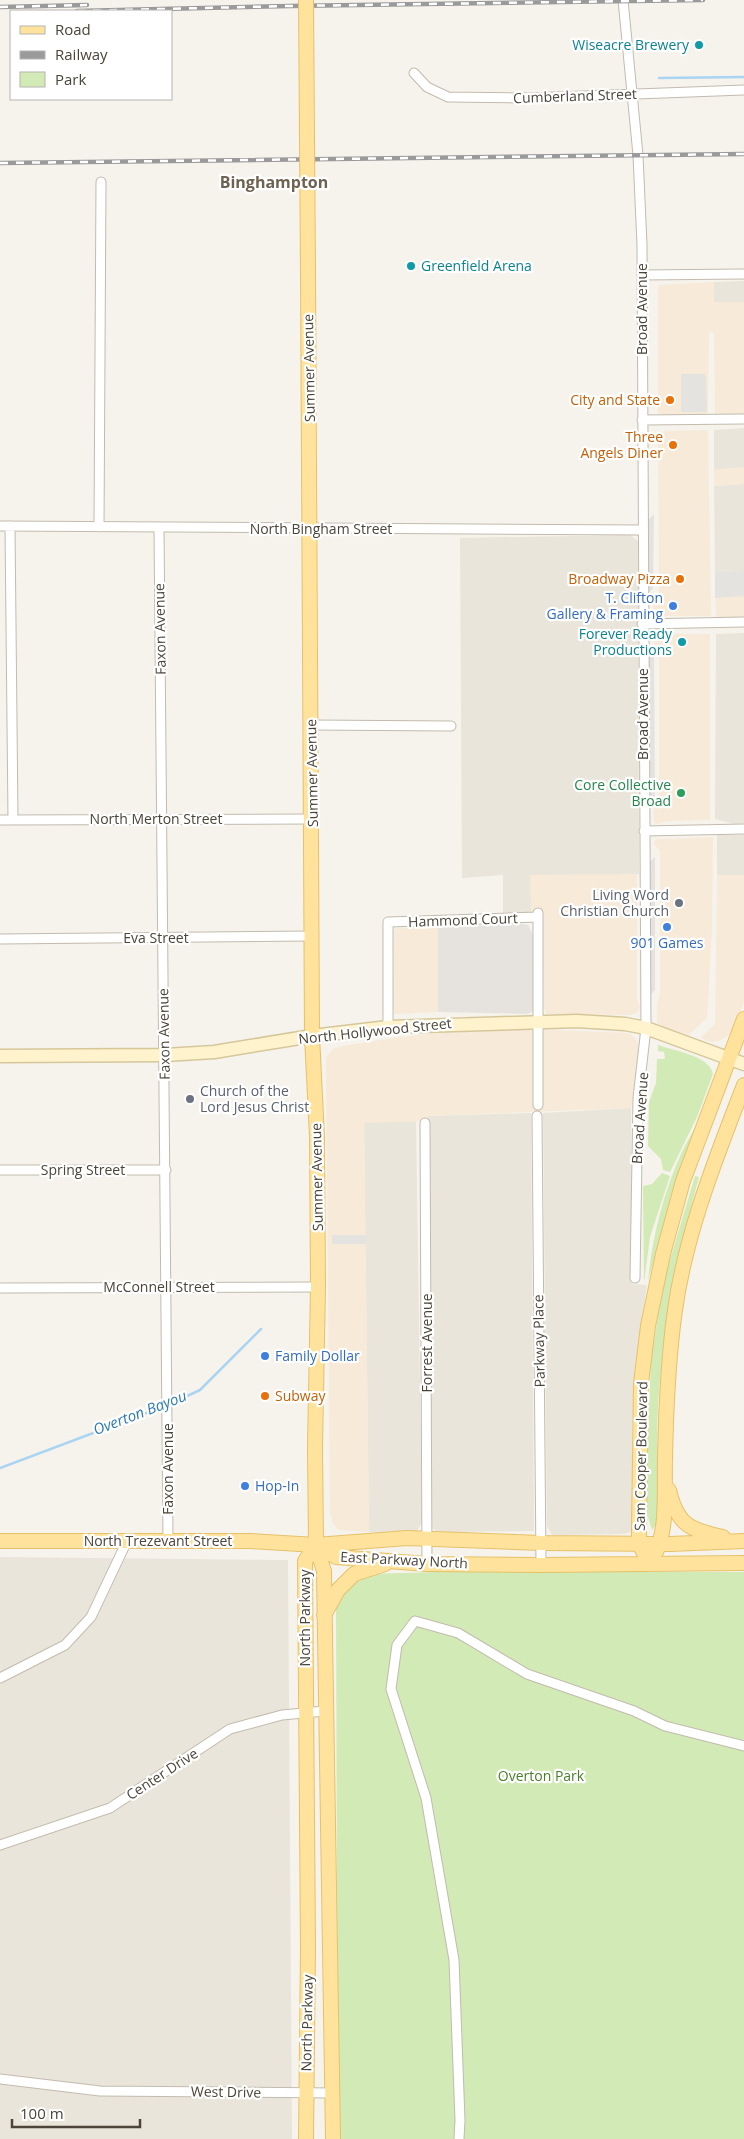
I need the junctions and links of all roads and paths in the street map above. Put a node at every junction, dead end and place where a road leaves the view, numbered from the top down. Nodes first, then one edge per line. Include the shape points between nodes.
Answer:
1 (306, 0) edge
2 (623, 0) edge
3 (414, 73) dead end
4 (744, 90) edge
5 (633, 94) junction
6 (101, 182) dead end
7 (744, 274) edge
8 (642, 275) junction
9 (744, 419) edge
10 (642, 420) junction
11 (0, 526) edge
12 (10, 526) junction
13 (99, 527) junction
14 (159, 528) junction
15 (310, 529) junction
16 (643, 530) junction
17 (744, 622) edge
18 (642, 624) junction
19 (311, 725) junction
20 (451, 726) dead end
21 (312, 818) junction
22 (163, 819) junction
23 (0, 820) edge
24 (13, 820) junction
25 (744, 829) edge
26 (644, 831) junction
27 (312, 936) junction
28 (0, 938) edge
29 (162, 938) junction
30 (744, 1019) edge
31 (539, 1021) junction
32 (388, 1027) junction
33 (646, 1028) junction
34 (312, 1036) junction
35 (164, 1055) junction
36 (0, 1056) edge
37 (729, 1059) junction
38 (744, 1064) edge
39 (744, 1085) edge
40 (538, 1105) dead end
41 (537, 1116) dead end
42 (425, 1123) dead end
43 (0, 1170) edge
44 (166, 1170) junction
45 (634, 1278) dead end
46 (167, 1287) junction
47 (318, 1287) junction
48 (0, 1288) edge
49 (664, 1470) junction
50 (428, 1540) junction
51 (0, 1541) edge
52 (127, 1541) junction
53 (168, 1541) junction
54 (742, 1541) edge
55 (541, 1543) junction
56 (639, 1544) junction
57 (660, 1544) junction
58 (316, 1545) junction
59 (391, 1562) junction
60 (744, 1563) edge
61 (427, 1564) junction
62 (650, 1564) junction
63 (541, 1565) junction
64 (324, 1616) junction
65 (0, 1678) edge
66 (325, 1711) junction
67 (306, 1712) junction
68 (744, 1746) edge
69 (0, 1845) edge
70 (0, 2079) edge
71 (333, 2092) junction
72 (306, 2093) junction
73 (306, 2139) edge
74 (333, 2139) edge
75 (459, 2139) edge

1 - 15 main road, Summer Avenue, bridge
2 - 5 street, Broad Avenue
3 - 5 street, Cumberland Street via 427,87 448,97
4 - 5 street, Cumberland Street
5 - 8 street, Broad Avenue
6 - 13 street
7 - 8 street
8 - 10 street, Broad Avenue
9 - 10 street
10 - 16 street, Broad Avenue
11 - 12 street, North Bingham Street
12 - 13 street, North Bingham Street
12 - 24 street
13 - 14 street, North Bingham Street
14 - 15 street, North Bingham Street
14 - 22 street, Faxon Avenue
15 - 16 street, North Bingham Street
15 - 19 main road, Summer Avenue
16 - 18 street, Broad Avenue
17 - 18 street
18 - 26 street, Broad Avenue
19 - 20 street
19 - 21 main road, Summer Avenue
21 - 22 street, North Merton Street
21 - 27 main road, Summer Avenue
22 - 24 street, North Merton Street
22 - 29 street, Faxon Avenue
23 - 24 street, North Merton Street
25 - 26 street
26 - 33 street, Broad Avenue
27 - 29 street, Eva Street
27 - 34 main road, Summer Avenue
28 - 29 street, Eva Street
29 - 35 street, Faxon Avenue
30 - 37 main road, Sam Cooper Boulevard
31 - 32 main road, North Hollywood Street
31 - 32 street, Hammond Court via 538,915 388,922
31 - 33 main road, North Hollywood Street via 626,1024
31 - 40 street
32 - 34 main road, North Hollywood Street
33 - 37 main road, North Hollywood Street
33 - 45 street, Broad Avenue via 638,1098
34 - 35 main road, North Hollywood Street via 214,1052
34 - 47 main road, Summer Avenue
35 - 36 main road, North Hollywood Street
35 - 44 street, Faxon Avenue
37 - 38 main road, North Hollywood Street
37 - 56 main road, Sam Cooper Boulevard via 683,1181 648,1326 641,1384
39 - 49 main road, Sam Cooper Boulevard via 704,1188 675,1309
41 - 55 street, Parkway Place
42 - 50 street, Forrest Avenue
43 - 44 street, Spring Street
44 - 46 street, Faxon Avenue
46 - 47 street, McConnell Street
46 - 48 street, McConnell Street
46 - 53 street, Faxon Avenue
47 - 58 main road, Summer Avenue
49 - 54 main road via 673,1507 680,1520 705,1533
49 - 57 main road, Sam Cooper Boulevard
50 - 55 main road, East Parkway North
50 - 58 main road, East Parkway North via 407,1538
50 - 61 street, Forrest Avenue
51 - 52 main road, North Trezevant Street
52 - 53 main road, North Trezevant Street
52 - 65 street via 91,1617 65,1645
53 - 58 main road, North Trezevant Street via 265,1541
54 - 57 main road, East Parkway North
55 - 56 main road, East Parkway North
55 - 63 street, Parkway Place
56 - 57 main road, East Parkway North
56 - 62 main road, Sam Cooper Boulevard
57 - 62 main road, Sam Cooper Boulevard
58 - 59 main road, East Parkway North via 336,1557
58 - 64 main road, North Parkway via 324,1571
58 - 67 main road, North Parkway via 305,1562
59 - 61 main road, East Parkway North
59 - 64 main road via 354,1574 338,1590
60 - 62 main road, East Parkway North
61 - 63 main road, East Parkway North
62 - 63 main road, East Parkway North
64 - 66 main road, North Parkway
66 - 67 street, Center Drive
66 - 71 main road, North Parkway
67 - 69 street, Center Drive via 230,1729 110,1808
67 - 72 main road, North Parkway
68 - 75 street via 665,1726 634,1711 527,1674 458,1634 415,1621 397,1645 391,1689 426,1798 454,1960
70 - 72 street, West Drive via 100,2091
71 - 72 street, West Drive
71 - 74 main road, North Parkway
72 - 73 main road, North Parkway

